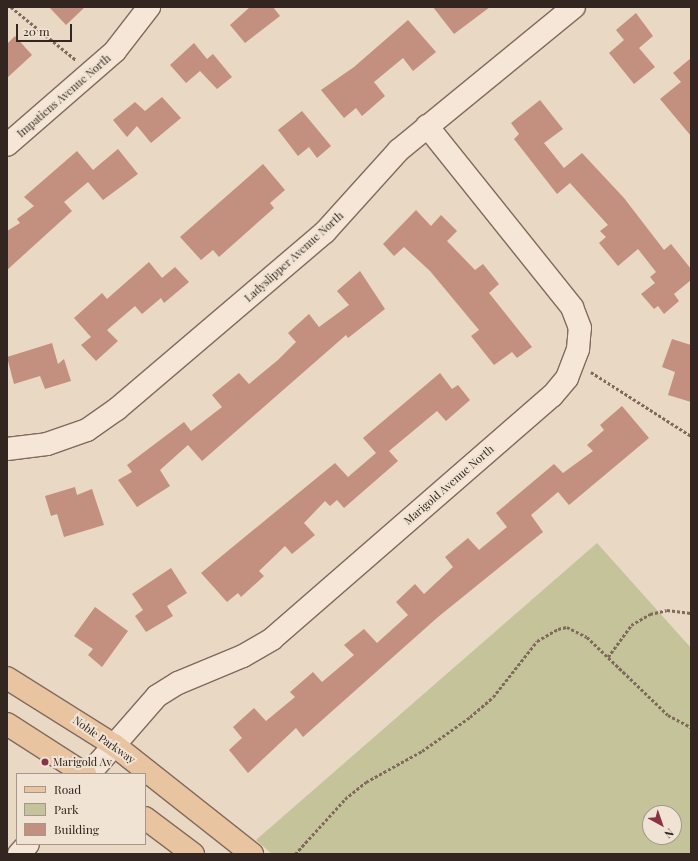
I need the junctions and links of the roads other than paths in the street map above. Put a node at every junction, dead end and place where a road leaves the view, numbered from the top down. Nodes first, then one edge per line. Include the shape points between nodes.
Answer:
1 (149, 7) edge
2 (574, 7) edge
3 (427, 126) junction
4 (7, 145) edge
5 (7, 449) edge
6 (7, 678) edge
7 (7, 724) edge
8 (114, 746) junction
9 (83, 773) edge
10 (90, 773) edge
11 (146, 819) edge
12 (27, 845) edge
13 (19, 854) edge
14 (193, 854) edge
15 (252, 854) edge

1 - 4 street, Impatiens Avenue North via 116,51
2 - 3 street, Ladyslipper Avenue North
3 - 5 street, Ladyslipper Avenue North via 384,164 325,232 118,409 80,432 47,444
3 - 8 street, Marigold Avenue North via 572,307 580,328 573,363 567,378 552,396 272,639 243,656 178,683 157,696
6 - 8 main road, Noble Parkway
7 - 9 main road
8 - 10 street, Marigold Avenue North
8 - 15 main road, Noble Parkway
11 - 14 main road
12 - 13 street

